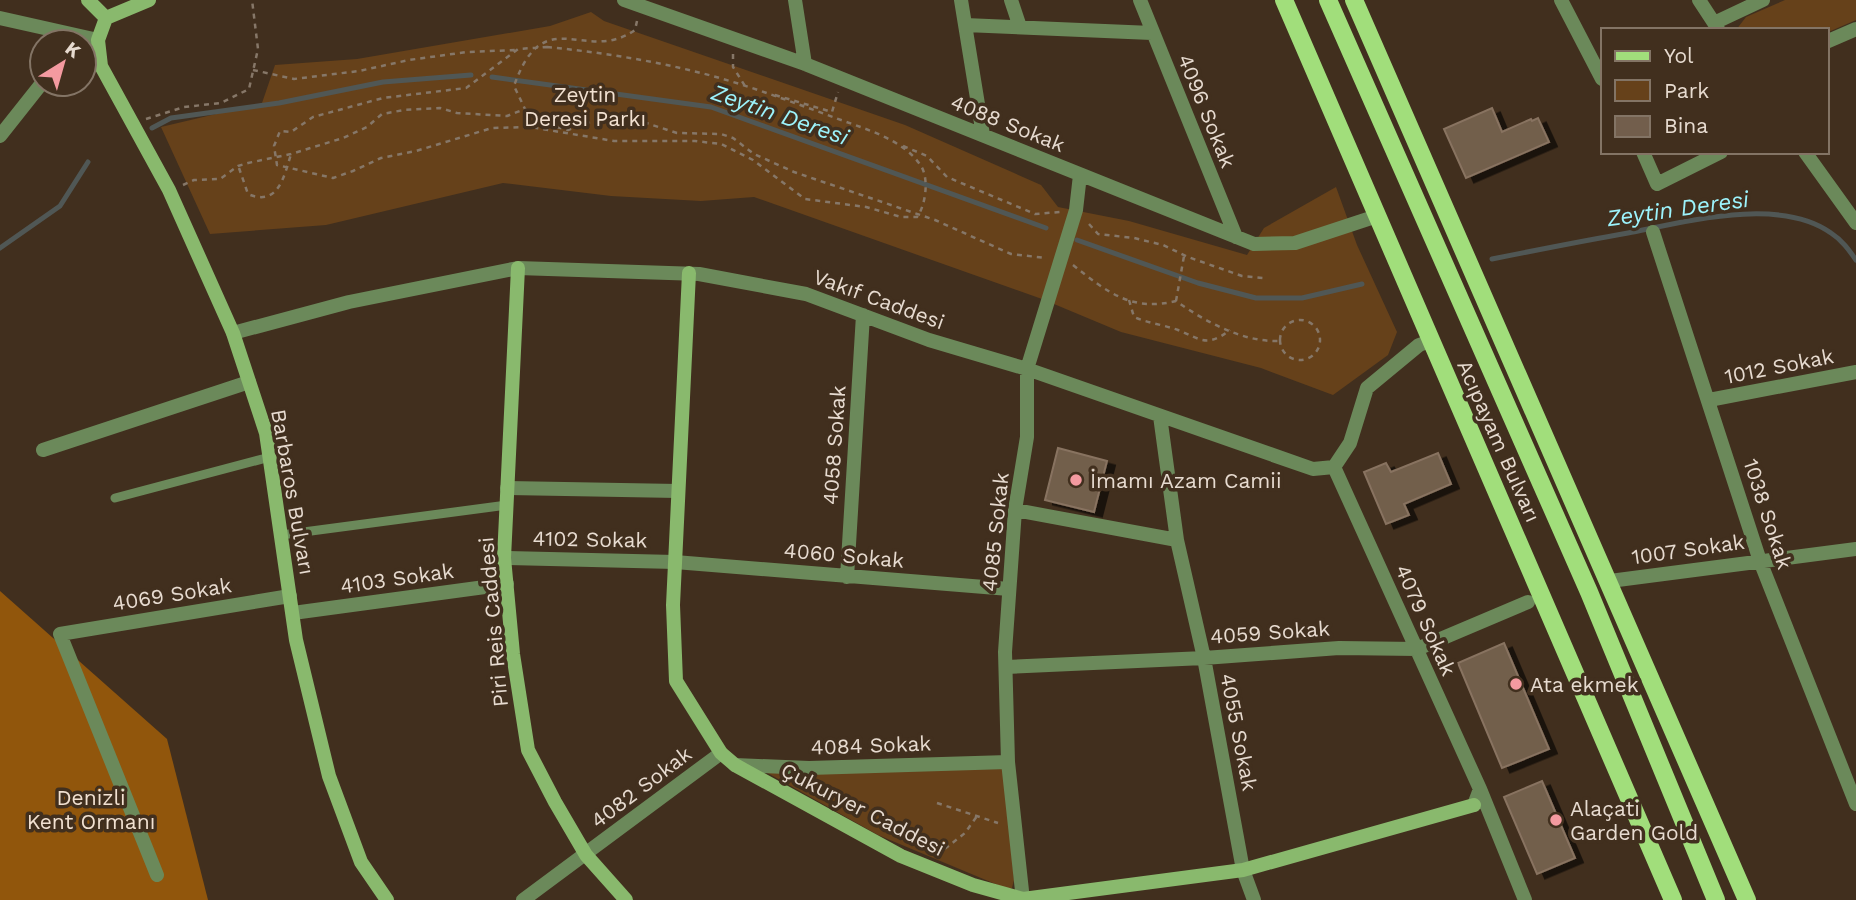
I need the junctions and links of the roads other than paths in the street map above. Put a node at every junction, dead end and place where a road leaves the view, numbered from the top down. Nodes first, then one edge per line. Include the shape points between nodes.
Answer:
1 (88, 0) edge
2 (149, 0) edge
3 (624, 0) edge
4 (795, 0) edge
5 (961, 0) edge
6 (1011, 0) edge
7 (1140, 0) edge
8 (1284, 0) edge
9 (1328, 0) edge
10 (1354, 0) edge
11 (1561, 0) edge
12 (1699, 0) edge
13 (1763, 0) edge
14 (0, 18) edge
15 (106, 18) junction
16 (965, 25) junction
17 (1716, 26) edge
18 (1020, 27) junction
19 (37, 28) edge
20 (1856, 29) edge
21 (1152, 33) junction
22 (98, 40) joint
23 (1828, 41) edge
24 (805, 64) junction
25 (1601, 77) edge
26 (30, 98) edge
27 (984, 135) junction
28 (0, 136) edge
29 (1644, 154) edge
30 (1717, 154) edge
31 (1807, 154) edge
32 (1080, 175) junction
33 (1851, 206) edge
34 (1377, 216) junction
35 (1856, 223) edge
36 (1653, 232) dead end
37 (1236, 237) junction
38 (518, 268) junction
39 (689, 273) junction
40 (863, 315) junction
41 (233, 333) junction
42 (1430, 341) junction
43 (1027, 369) junction
44 (1856, 372) edge
45 (249, 382) junction
46 (1709, 400) junction
47 (1160, 416) junction
48 (43, 450) dead end
49 (270, 457) junction
50 (1334, 467) junction
51 (507, 488) junction
52 (678, 491) junction
53 (115, 498) dead end
54 (507, 505) junction
55 (1015, 510) junction
56 (281, 535) junction
57 (1177, 540) junction
58 (1856, 549) edge
59 (504, 558) junction
60 (1760, 561) junction
61 (675, 562) junction
62 (846, 577) junction
63 (1609, 581) junction
64 (507, 584) junction
65 (1009, 589) junction
66 (290, 596) junction
67 (1528, 602) dead end
68 (293, 613) junction
69 (1417, 649) junction
70 (1203, 658) junction
71 (1006, 667) junction
72 (721, 753) junction
73 (1008, 762) junction
74 (734, 765) junction
75 (1852, 783) edge
76 (1480, 789) junction
77 (1856, 804) edge
78 (586, 855) junction
79 (1243, 870) junction
80 (157, 875) dead end
81 (1023, 899) edge
82 (387, 900) edge
83 (523, 900) edge
84 (626, 900) edge
85 (1254, 900) edge
86 (1525, 900) edge
87 (1673, 900) edge
88 (1716, 900) edge
89 (1747, 900) edge

1 - 15 street
2 - 15 street
3 - 24 street, 4088 Sokak
4 - 24 street
5 - 16 street
6 - 18 street
7 - 21 street, 4096 Sokak
8 - 34 main road, Acıpayam Bulvarı
9 - 88 main road, Acıpayam Bulvarı via 1589,593
10 - 63 main road
11 - 25 street
12 - 17 street
13 - 17 street
14 - 19 street
15 - 22 street
16 - 18 street
16 - 27 street
18 - 21 street
20 - 23 street
21 - 37 street, 4096 Sokak
22 - 41 street, Barbaros Bulvarı via 101,66 169,190
24 - 27 street, 4088 Sokak
26 - 28 street
27 - 32 street, 4088 Sokak
29 - 30 street via 1657,184
31 - 33 street
32 - 37 street, 4088 Sokak
32 - 43 street, 4085 Sokak via 1076,210
33 - 35 street
34 - 37 street, 4088 Sokak via 1294,243 1254,244
34 - 42 main road, Acıpayam Bulvarı
36 - 46 street, 1038 Sokak
38 - 39 street, Vakıf Caddesi
38 - 41 street, Vakıf Caddesi via 349,302
38 - 51 street, Piri Reis Caddesi
39 - 40 street, Vakıf Caddesi via 806,294
39 - 52 street, Çukuryer Caddesi
40 - 43 street, Vakıf Caddesi
40 - 62 street, 4058 Sokak
41 - 45 street, Barbaros Bulvarı
42 - 50 street via 1367,388 1350,443
42 - 87 main road, Acıpayam Bulvarı
43 - 47 street, Vakıf Caddesi
43 - 55 street, 4085 Sokak via 1027,438
44 - 46 street, 1012 Sokak
45 - 48 street
45 - 49 street, Barbaros Bulvarı
46 - 60 street, 1038 Sokak
47 - 50 street, Vakıf Caddesi via 1313,469
47 - 57 street, 4055 Sokak
49 - 53 lane
49 - 56 street, Barbaros Bulvarı
50 - 69 street, 4079 Sokak
51 - 52 street
51 - 54 street, Piri Reis Caddesi
52 - 61 street, Çukuryer Caddesi
54 - 56 lane
54 - 59 street, Piri Reis Caddesi
55 - 57 street
55 - 65 street, 4085 Sokak
56 - 66 street, Barbaros Bulvarı
57 - 70 street, 4055 Sokak
58 - 60 street, 1007 Sokak
59 - 61 street, 4102 Sokak
59 - 64 street, Piri Reis Caddesi
60 - 63 street, 1007 Sokak
60 - 75 street, 1038 Sokak
61 - 62 street, 4060 Sokak
61 - 72 street, Çukuryer Caddesi via 676,681
62 - 65 street, 4060 Sokak
63 - 89 main road
64 - 68 street, 4103 Sokak
64 - 78 street, Piri Reis Caddesi via 528,750
65 - 71 street, 4085 Sokak
66 - 68 street, Barbaros Bulvarı
66 - 80 street, 4069 Sokak via 60,634
67 - 69 street, 4059 Sokak
68 - 82 street, Barbaros Bulvarı via 329,776 361,862
69 - 70 street, 4059 Sokak via 1339,648
69 - 76 street, 4079 Sokak
70 - 71 street, 4059 Sokak
70 - 79 street, 4055 Sokak
71 - 73 street, 4085 Sokak
72 - 74 street, Çukuryer Caddesi
72 - 78 street, 4082 Sokak
73 - 74 street, 4084 Sokak via 809,768
73 - 81 street, 4085 Sokak
74 - 81 street, Çukuryer Caddesi via 901,856 974,886
75 - 77 street, 1038 Sokak
76 - 79 street, Çukuryer Caddesi via 1474,805
76 - 86 street, 4079 Sokak
78 - 83 street, 4082 Sokak
78 - 84 street, Piri Reis Caddesi
79 - 81 street, Çukuryer Caddesi
79 - 85 street, 4055 Sokak

